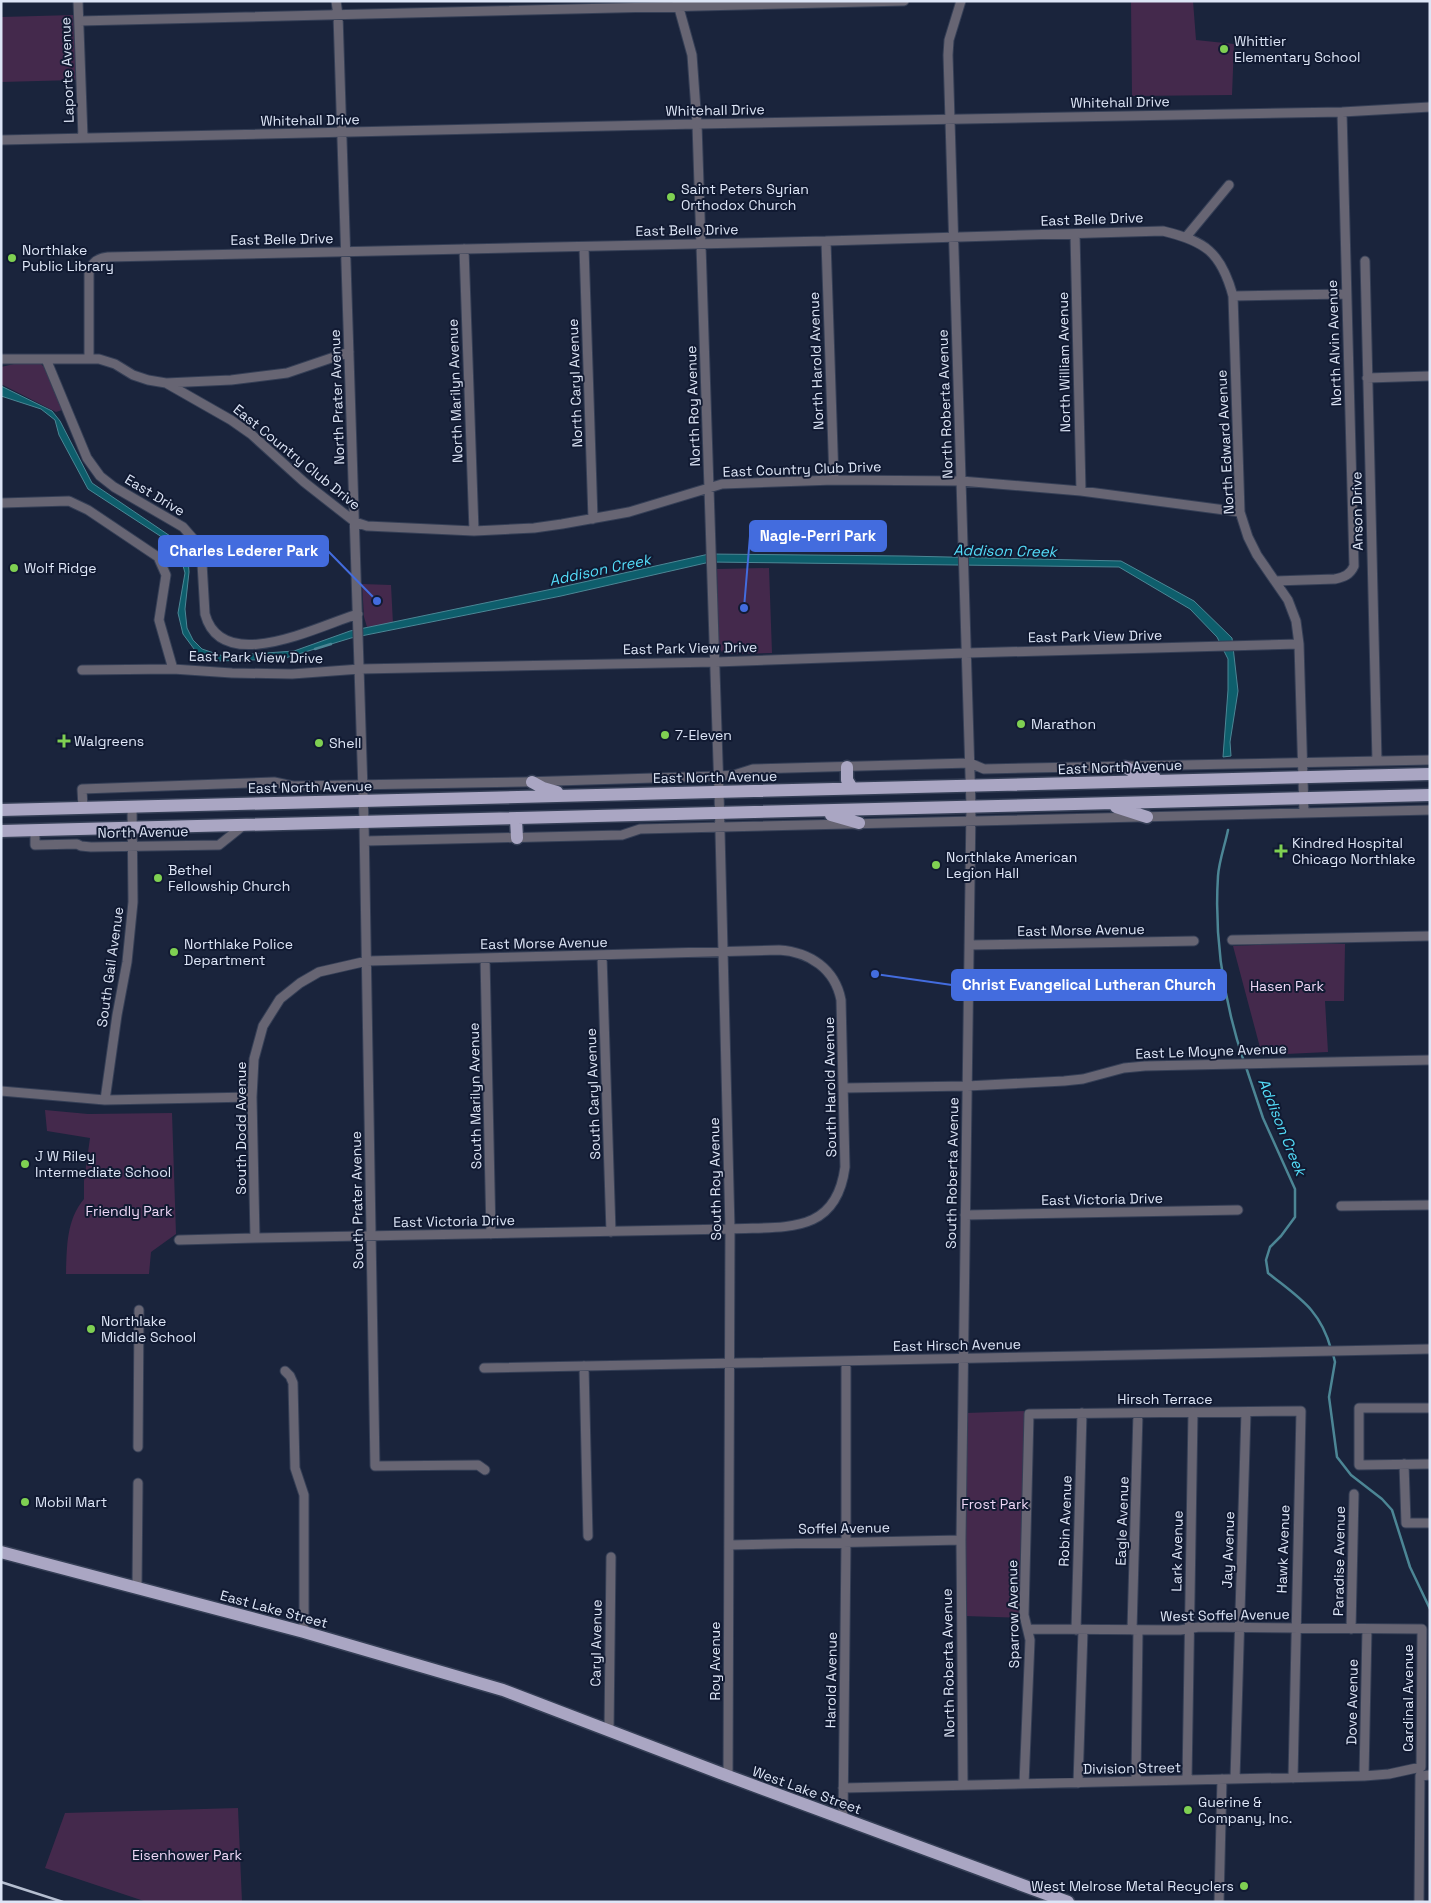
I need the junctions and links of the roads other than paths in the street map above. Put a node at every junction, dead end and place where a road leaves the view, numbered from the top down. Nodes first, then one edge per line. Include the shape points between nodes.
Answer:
1 (78, 1) edge
2 (336, 1) edge
3 (904, 1) edge
4 (961, 1) edge
5 (678, 3) edge
6 (338, 15) junction
7 (79, 21) junction
8 (1430, 107) edge
9 (1342, 112) junction
10 (950, 118) junction
11 (698, 124) junction
12 (342, 133) junction
13 (83, 138) junction
14 (1, 140) edge
15 (1229, 185) dead end
16 (1075, 234) junction
17 (954, 237) junction
18 (1186, 237) junction
19 (826, 241) junction
20 (702, 243) junction
21 (584, 247) junction
22 (464, 249) junction
23 (346, 252) junction
24 (1365, 261) dead end
25 (1346, 294) junction
26 (1233, 296) junction
27 (349, 352) junction
28 (89, 358) junction
29 (1, 359) edge
30 (46, 359) junction
31 (1430, 376) edge
32 (1367, 378) junction
33 (166, 383) junction
34 (834, 480) junction
35 (961, 481) junction
36 (709, 487) junction
37 (1081, 491) junction
38 (1, 503) edge
39 (1240, 512) junction
40 (593, 519) junction
41 (355, 522) junction
42 (474, 531) junction
43 (1275, 581) junction
44 (358, 614) junction
45 (1299, 644) junction
46 (966, 652) junction
47 (715, 662) junction
48 (172, 669) junction
49 (360, 669) junction
50 (82, 670) dead end
51 (1430, 760) edge
52 (1377, 761) junction
53 (970, 763) junction
54 (1303, 763) junction
55 (847, 767) junction
56 (1124, 767) junction
57 (1430, 774) edge
58 (719, 776) junction
59 (1303, 777) junction
60 (1171, 780) junction
61 (532, 782) junction
62 (363, 786) junction
63 (970, 786) junction
64 (852, 788) junction
65 (719, 792) junction
66 (574, 796) junction
67 (1430, 796) edge
68 (1304, 798) junction
69 (364, 801) junction
70 (1104, 804) junction
71 (132, 806) junction
72 (971, 807) junction
73 (83, 808) junction
74 (1, 810) edge
75 (1430, 810) edge
76 (811, 811) junction
77 (720, 813) junction
78 (1304, 813) junction
79 (1147, 817) junction
80 (516, 819) junction
81 (971, 821) junction
82 (364, 822) junction
83 (859, 823) junction
84 (245, 825) junction
85 (720, 827) junction
86 (132, 828) junction
87 (35, 830) junction
88 (1, 831) edge
89 (516, 838) junction
90 (365, 841) junction
91 (133, 846) junction
92 (1430, 936) edge
93 (1232, 940) dead end
94 (1194, 942) dead end
95 (969, 945) junction
96 (722, 951) junction
97 (602, 956) junction
98 (485, 958) junction
99 (366, 961) junction
100 (1430, 1060) edge
101 (967, 1086) junction
102 (844, 1088) junction
103 (1, 1091) edge
104 (252, 1097) junction
105 (105, 1100) junction
106 (1430, 1205) edge
107 (1341, 1206) dead end
108 (1238, 1210) dead end
109 (965, 1215) junction
110 (730, 1229) junction
111 (611, 1232) junction
112 (491, 1234) junction
113 (371, 1236) junction
114 (255, 1238) junction
115 (178, 1240) dead end
116 (139, 1310) dead end
117 (1430, 1349) edge
118 (963, 1359) junction
119 (846, 1361) junction
120 (730, 1364) junction
121 (584, 1366) junction
122 (484, 1368) dead end
123 (285, 1371) dead end
124 (1430, 1408) edge
125 (1193, 1412) junction
126 (1246, 1412) junction
127 (1301, 1412) joint
128 (1082, 1413) junction
129 (1138, 1413) junction
130 (1029, 1414) joint
131 (138, 1447) dead end
132 (1404, 1464) junction
133 (1430, 1464) edge
134 (485, 1470) dead end
135 (138, 1483) dead end
136 (1354, 1494) dead end
137 (1430, 1523) edge
138 (588, 1536) dead end
139 (961, 1540) junction
140 (846, 1542) junction
141 (729, 1545) junction
142 (1, 1552) edge
143 (611, 1557) dead end
144 (137, 1588) junction
145 (1189, 1628) junction
146 (1240, 1628) junction
147 (1295, 1628) junction
148 (1351, 1629) junction
149 (1367, 1629) junction
150 (1029, 1630) junction
151 (1079, 1630) junction
152 (1135, 1630) junction
153 (1422, 1630) joint
154 (304, 1632) junction
155 (537, 1702) joint
156 (609, 1730) junction
157 (1420, 1771) junction
158 (1430, 1775) edge
159 (728, 1776) junction
160 (1364, 1776) junction
161 (1293, 1778) junction
162 (1222, 1779) junction
163 (1235, 1779) junction
164 (1187, 1780) junction
165 (1136, 1781) junction
166 (1078, 1783) junction
167 (1024, 1784) junction
168 (963, 1785) junction
169 (843, 1788) junction
170 (843, 1819) junction
171 (1068, 1902) edge
172 (1219, 1902) edge
173 (1419, 1902) edge

1 - 7 street, Laporte Avenue
2 - 6 street, North Prater Avenue
3 - 5 street
4 - 10 street, North Roberta Avenue via 949,40
5 - 6 street
5 - 11 street, North Roy Avenue via 692,54
6 - 7 street
6 - 12 street, North Prater Avenue
7 - 13 street, Laporte Avenue
8 - 9 street, Whitehall Drive
9 - 10 street, Whitehall Drive
9 - 25 street, North Alvin Avenue
10 - 11 street, Whitehall Drive
10 - 17 street, North Roberta Avenue
11 - 12 street, Whitehall Drive
11 - 20 street, North Roy Avenue
12 - 13 street, Whitehall Drive
12 - 23 street, North Prater Avenue
13 - 14 street, Whitehall Drive
15 - 18 street
16 - 17 street, East Belle Drive
16 - 18 street, East Belle Drive via 1163,231
16 - 37 street, North William Avenue
17 - 19 street, East Belle Drive
17 - 35 street, North Roberta Avenue
18 - 26 street, East Belle Drive via 1217,258 1227,274
19 - 20 street, East Belle Drive
19 - 34 street, North Harold Avenue
20 - 21 street, East Belle Drive
20 - 36 street, North Roy Avenue
21 - 22 street, East Belle Drive
21 - 40 street, North Caryl Avenue
22 - 23 street, East Belle Drive
22 - 42 street, North Marilyn Avenue
23 - 27 street, North Prater Avenue
23 - 28 street, East Belle Drive via 101,258 90,266 88,273
24 - 32 street, Anson Drive
25 - 26 street
25 - 43 street, North Alvin Avenue via 1355,559 1351,572 1344,577
26 - 39 street, North Edward Avenue
27 - 33 street via 279,374
27 - 41 street, North Prater Avenue
28 - 30 street, East Country Club Drive
28 - 33 street, East Country Club Drive via 107,361 133,375
29 - 30 street, East Country Club Drive
30 - 44 street, East Drive via 87,458 100,476 183,527 197,542 202,563 205,614 215,634 228,641 259,644 290,638
31 - 32 street
32 - 52 street, Anson Drive
33 - 41 street, East Country Club Drive via 250,434
34 - 35 street, East Country Club Drive
34 - 36 street, East Country Club Drive
35 - 37 street, East Country Club Drive
35 - 46 street, North Roberta Avenue
36 - 40 street, East Country Club Drive via 629,512
36 - 47 street, North Roy Avenue
37 - 39 street, East Country Club Drive
38 - 48 street via 69,501 88,510 158,557 166,575 159,620
39 - 43 street, North Edward Avenue via 1256,555
40 - 42 street, East Country Club Drive via 534,528
41 - 42 street, East Country Club Drive via 384,528
41 - 44 street, North Prater Avenue
43 - 45 street, North Edward Avenue via 1288,600 1296,621
44 - 49 street, North Prater Avenue
45 - 46 street, East Park View Drive
45 - 54 street, North Edward Avenue
46 - 47 street, East Park View Drive
46 - 53 street, North Roberta Avenue
47 - 49 street, East Park View Drive
47 - 58 street, North Roy Avenue
48 - 49 street, East Park View Drive via 292,674
48 - 50 street, East Park View Drive
49 - 62 street, North Prater Avenue
51 - 52 street, East North Avenue
52 - 54 street, East North Avenue
53 - 55 street, East North Avenue
53 - 56 street, East North Avenue via 984,769
53 - 63 street, North Roberta Avenue
54 - 56 street, East North Avenue
54 - 59 street, North Edward Avenue
55 - 58 street, East North Avenue via 752,769
55 - 64 main road via 847,780
56 - 60 main road
57 - 59 main road, East North Avenue
58 - 61 street, East North Avenue
58 - 65 street, North Roy Avenue
59 - 60 main road, East North Avenue
59 - 68 street, North Edward Avenue
60 - 63 main road, East North Avenue
61 - 62 street, East North Avenue
61 - 66 main road via 542,788
62 - 69 street, North Prater Avenue
62 - 73 street, East North Avenue via 293,786 274,782 82,789
63 - 64 main road, East North Avenue
63 - 72 street, North Roberta Avenue
64 - 65 main road, East North Avenue
65 - 66 main road, East North Avenue
65 - 77 street, North Roy Avenue
66 - 69 main road, East North Avenue
67 - 68 main road
68 - 70 main road
68 - 78 street, North Edward Avenue
69 - 71 main road, East North Avenue
69 - 82 street, North Prater Avenue
70 - 72 main road
70 - 79 main road
71 - 73 main road, East North Avenue
71 - 86 street, South Gail Avenue
72 - 76 main road
72 - 81 street, South Roberta Avenue
73 - 74 main road, East North Avenue
75 - 78 street
76 - 77 main road
76 - 83 main road
77 - 80 main road
77 - 85 street, South Roy Avenue
78 - 79 street
79 - 81 street
80 - 82 main road
80 - 89 main road
81 - 83 street
81 - 95 street, South Roberta Avenue
82 - 84 main road
82 - 90 street, South Prater Avenue
83 - 85 street
84 - 86 main road
84 - 91 street, North Avenue via 219,845
85 - 89 street via 640,829 622,835
85 - 96 street, South Roy Avenue
86 - 87 main road
86 - 91 street, South Gail Avenue
87 - 88 main road
87 - 91 street, North Avenue via 35,845
89 - 90 street
90 - 99 street, South Prater Avenue
91 - 105 street, South Gail Avenue via 133,902 127,962
92 - 93 street
94 - 95 street, East Morse Avenue
95 - 101 street, South Roberta Avenue
96 - 97 street, East Morse Avenue
96 - 102 street, South Harold Avenue via 795,952 814,960 828,971 841,1000
96 - 110 street, South Roy Avenue
97 - 98 street, East Morse Avenue
97 - 111 street, South Caryl Avenue
98 - 99 street, East Morse Avenue
98 - 112 street, South Marilyn Avenue
99 - 104 street, South Dodd Avenue via 319,972 280,999 262,1026 254,1059
99 - 113 street, South Prater Avenue
100 - 101 street, East Le Moyne Avenue via 1145,1066 1083,1079
101 - 102 street, East Le Moyne Avenue
101 - 109 street, South Roberta Avenue
102 - 110 street, South Harold Avenue via 846,1167 839,1196 832,1206 811,1222 796,1226
103 - 105 street
104 - 105 street
104 - 114 street, South Dodd Avenue
106 - 107 street
108 - 109 street, East Victoria Drive
109 - 118 street, South Roberta Avenue
110 - 111 street, East Victoria Drive
110 - 120 street, South Roy Avenue
111 - 112 street, East Victoria Drive
112 - 113 street, East Victoria Drive
113 - 114 street, East Victoria Drive
113 - 134 street, South Prater Avenue via 375,1466 478,1465
114 - 115 street, East Victoria Drive
116 - 131 street
117 - 118 street, East Hirsch Avenue
118 - 119 street, East Hirsch Avenue
118 - 139 street, South Roberta Avenue
119 - 120 street, East Hirsch Avenue
119 - 140 street
120 - 121 street, East Hirsch Avenue
120 - 141 street, South Roy Avenue
121 - 122 street, East Hirsch Avenue
121 - 138 street
123 - 154 street via 293,1383 295,1468 304,1495
124 - 132 street via 1358,1408 1358,1465
125 - 126 street, Hirsch Terrace
125 - 129 street, Hirsch Terrace
125 - 145 street, Lark Avenue
126 - 127 street, Hirsch Terrace
126 - 146 street, Jay Avenue
127 - 147 street, Hawk Avenue
128 - 129 street, Hirsch Terrace
128 - 130 street, Hirsch Terrace
128 - 151 street, Robin Avenue
129 - 152 street, Eagle Avenue
130 - 150 street, Sparrow Avenue via 1024,1615
132 - 133 street
132 - 137 street via 1406,1523
135 - 144 street
136 - 148 street, Paradise Avenue
139 - 140 street, Soffel Avenue
139 - 168 street, North Roberta Avenue
140 - 141 street, Soffel Avenue
140 - 169 street, Harold Avenue
141 - 159 street, Roy Avenue
142 - 144 main road, East Lake Street
143 - 156 street, Caryl Avenue
144 - 154 main road, East Lake Street
145 - 146 street, West Soffel Avenue
145 - 152 street, West Soffel Avenue
145 - 164 street, Lark Avenue
146 - 147 street, West Soffel Avenue
146 - 163 street, Jay Avenue
147 - 148 street, West Soffel Avenue
147 - 161 street, Hawk Avenue
148 - 149 street, West Soffel Avenue
149 - 153 street, West Soffel Avenue
149 - 160 street, Dove Avenue
150 - 151 street, West Soffel Avenue
150 - 167 street, Sparrow Avenue
151 - 152 street, West Soffel Avenue
151 - 166 street, Robin Avenue
152 - 165 street, Eagle Avenue
153 - 157 street, Cardinal Avenue
154 - 155 main road, East Lake Street
155 - 156 main road, West Lake Street
156 - 159 main road, West Lake Street
157 - 158 street, Division Street
157 - 160 street, Division Street
157 - 173 street, Cardinal Avenue
159 - 170 main road, West Lake Street
160 - 161 street, Division Street
161 - 163 street, Division Street
162 - 163 street, Division Street
162 - 164 street, Division Street
162 - 172 street
164 - 165 street, Division Street
165 - 166 street, Division Street
166 - 167 street, Division Street
167 - 168 street, Division Street
168 - 169 street, Division Street
169 - 170 street, Harold Avenue
170 - 171 main road, West Lake Street

